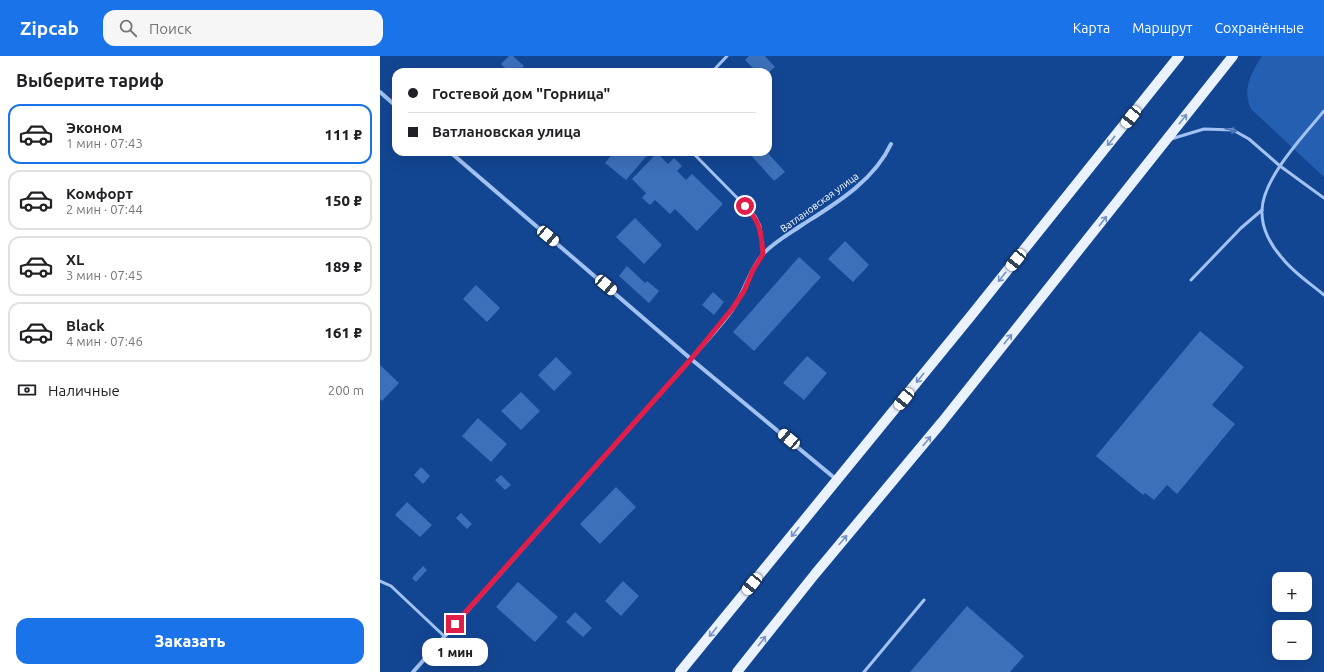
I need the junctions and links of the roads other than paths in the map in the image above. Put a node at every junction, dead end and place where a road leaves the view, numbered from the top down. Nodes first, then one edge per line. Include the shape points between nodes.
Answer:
1 (727, 56) edge
2 (1179, 56) edge
3 (1233, 56) edge
4 (716, 68) edge
5 (380, 92) edge
6 (392, 102) edge
7 (1324, 111) edge
8 (1166, 141) junction
9 (891, 144) dead end
10 (455, 156) edge
11 (696, 156) edge
12 (1280, 166) junction
13 (1324, 198) edge
14 (1262, 210) junction
15 (763, 254) junction
16 (1191, 280) dead end
17 (1324, 295) edge
18 (691, 359) junction
19 (838, 480) junction
20 (380, 581) edge
21 (924, 600) dead end
22 (444, 636) junction
23 (413, 672) edge
24 (680, 672) edge
25 (737, 672) edge
26 (864, 672) edge

1 - 4 lane
2 -> 19 main road
8 -> 3 main road
5 - 6 street
7 - 12 lane
8 -> 12 lane via 1204,130 1233,130 1249,139
25 -> 8 main road via 942,422
9 - 15 street, Ватлановская улица via 885,156 863,181
10 - 18 street
11 - 15 lane via 755,216 760,226
12 - 13 lane
12 - 14 lane via 1268,187
14 - 16 lane
14 - 17 lane via 1266,235 1283,260
15 - 18 street, Ватлановская улица via 732,309
18 - 19 street
18 - 22 street, Ватлановская улица
19 -> 24 main road
20 - 22 lane via 391,586
21 - 26 lane
22 - 23 street, Ватлановская улица

